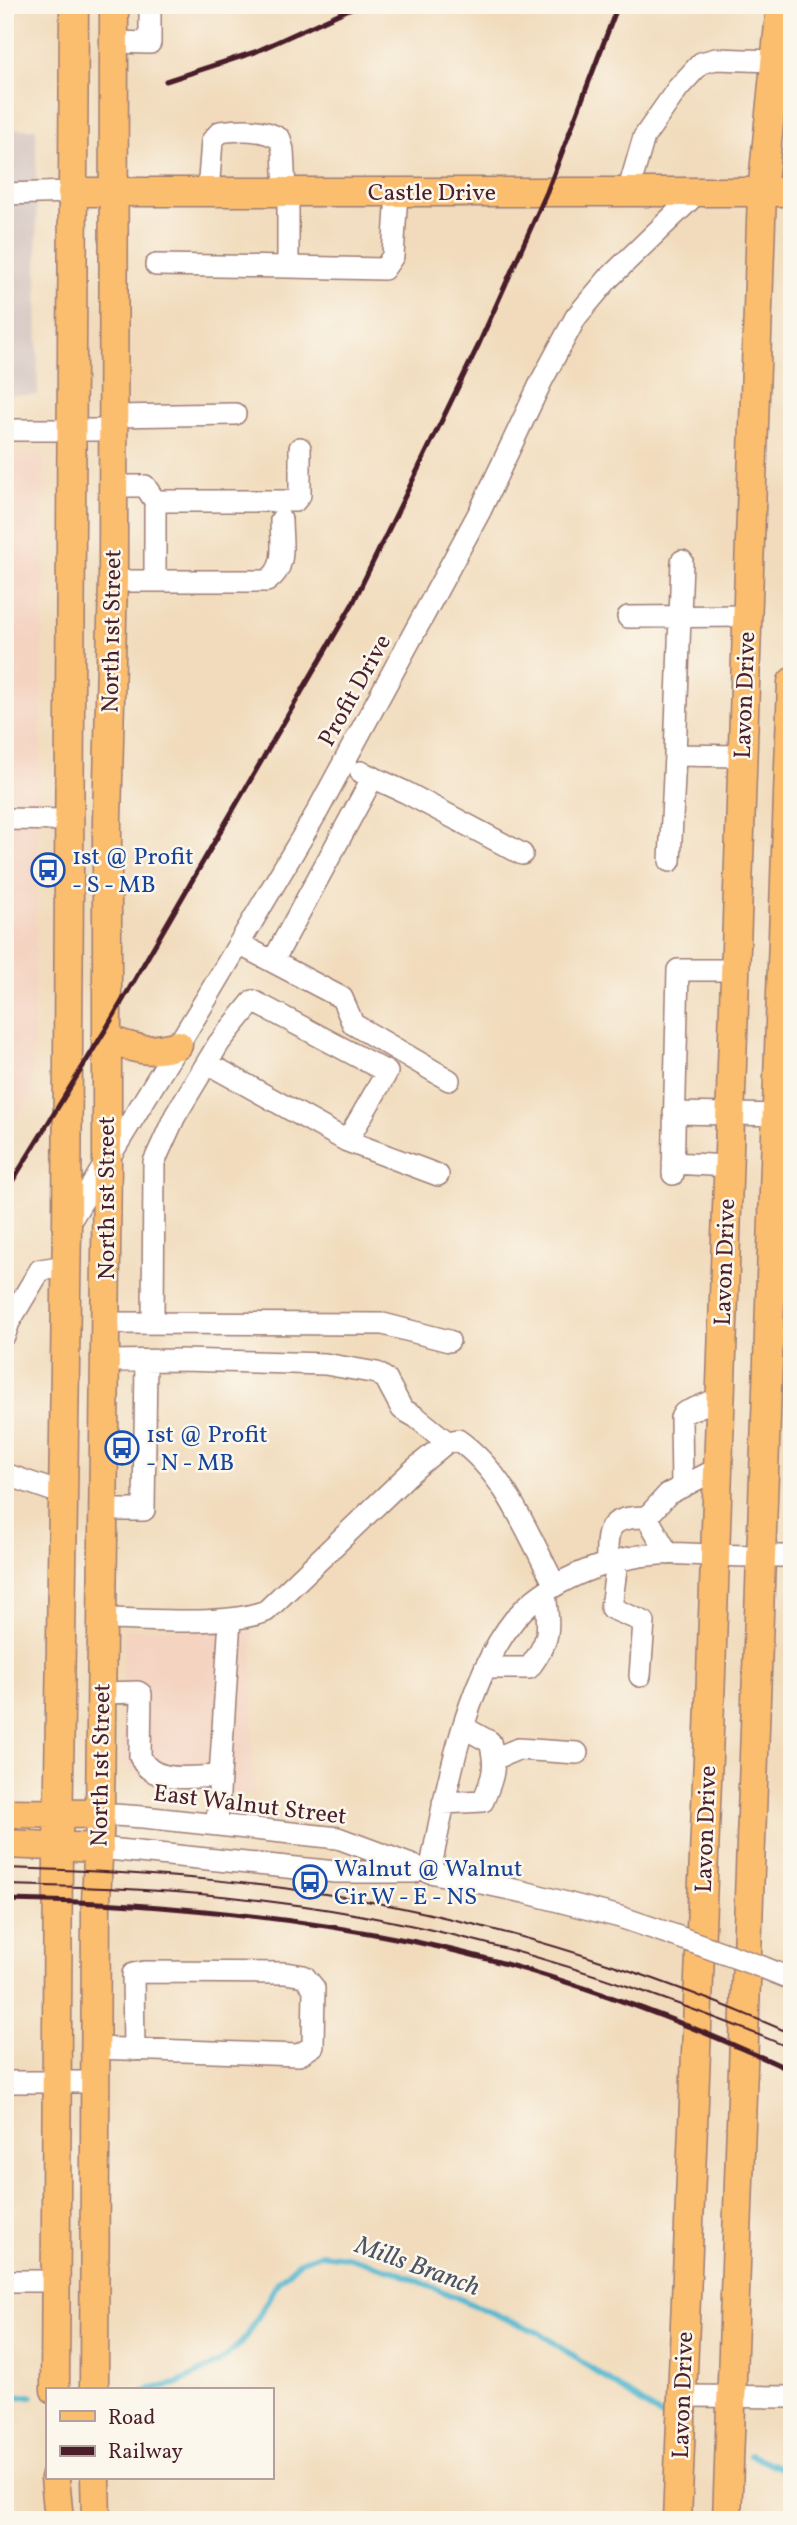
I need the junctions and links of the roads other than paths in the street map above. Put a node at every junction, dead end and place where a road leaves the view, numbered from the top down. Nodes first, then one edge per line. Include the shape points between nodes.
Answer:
1 (74, 5) edge
2 (114, 5) edge
3 (150, 5) edge
4 (780, 5) edge
5 (114, 42) junction
6 (775, 61) junction
7 (72, 192) junction
8 (115, 192) junction
9 (208, 192) junction
10 (287, 192) junction
11 (397, 192) junction
12 (628, 192) junction
13 (698, 192) junction
14 (762, 192) junction
15 (792, 192) edge
16 (5, 194) edge
17 (156, 265) dead end
18 (288, 267) junction
19 (235, 414) dead end
20 (114, 423) junction
21 (5, 430) edge
22 (70, 430) junction
23 (300, 448) dead end
24 (113, 486) junction
25 (155, 501) junction
26 (281, 520) dead end
27 (682, 562) dead end
28 (113, 581) junction
29 (155, 581) junction
30 (680, 616) junction
31 (746, 616) junction
32 (628, 617) dead end
33 (792, 682) edge
34 (675, 755) junction
35 (742, 756) junction
36 (343, 764) junction
37 (373, 777) junction
38 (5, 819) edge
39 (68, 820) junction
40 (107, 820) junction
41 (522, 854) dead end
42 (670, 861) dead end
43 (239, 944) junction
44 (273, 961) junction
45 (734, 970) junction
46 (106, 1039) junction
47 (219, 1043) junction
48 (178, 1046) junction
49 (207, 1063) junction
50 (449, 1080) dead end
51 (194, 1084) junction
52 (674, 1113) junction
53 (730, 1114) junction
54 (785, 1115) edge
55 (347, 1141) junction
56 (107, 1161) junction
57 (728, 1166) junction
58 (438, 1175) dead end
59 (67, 1226) junction
60 (66, 1266) junction
61 (105, 1323) junction
62 (153, 1323) junction
63 (5, 1334) edge
64 (449, 1341) dead end
65 (105, 1361) junction
66 (146, 1361) junction
67 (720, 1398) junction
68 (447, 1442) junction
69 (717, 1469) junction
70 (5, 1474) edge
71 (682, 1487) junction
72 (63, 1494) junction
73 (103, 1510) junction
74 (647, 1517) junction
75 (668, 1554) junction
76 (714, 1555) junction
77 (760, 1555) junction
78 (792, 1556) edge
79 (612, 1563) junction
80 (550, 1589) junction
81 (102, 1619) junction
82 (230, 1619) junction
83 (485, 1668) junction
84 (640, 1676) dead end
85 (102, 1693) junction
86 (463, 1727) junction
87 (577, 1753) dead end
88 (494, 1759) junction
89 (220, 1776) junction
90 (443, 1803) junction
91 (59, 1812) junction
92 (5, 1813) edge
93 (100, 1814) junction
94 (217, 1825) junction
95 (5, 1844) edge
96 (58, 1846) junction
97 (99, 1848) junction
98 (430, 1872) junction
99 (792, 1979) edge
100 (95, 2048) junction
101 (134, 2050) junction
102 (5, 2082) edge
103 (57, 2082) junction
104 (95, 2082) junction
105 (5, 2281) edge
106 (56, 2281) junction
107 (55, 2388) edge
108 (94, 2388) edge
109 (681, 2396) junction
110 (792, 2396) edge
111 (732, 2397) junction
112 (55, 2480) edge
113 (94, 2480) edge
114 (59, 2520) edge
115 (96, 2520) edge
116 (677, 2520) edge
117 (727, 2520) edge

1 - 7 main road, North 1st Street
2 - 5 main road, North 1st Street
3 - 5 street via 150,43
4 - 6 main road, Lavon Drive
5 - 8 main road, North 1st Street
6 - 12 street via 716,59 701,63 644,137
6 - 14 main road, Lavon Drive
7 - 8 main road, Castle Drive
7 - 16 street
7 - 22 main road, North 1st Street
8 - 9 main road, Castle Drive
8 - 20 main road, North 1st Street
9 - 10 main road, Castle Drive
9 - 10 street via 212,141 220,132 242,129 280,139
10 - 11 main road, Castle Drive
10 - 18 street
11 - 12 main road, Castle Drive
11 - 18 street via 393,256 384,270
12 - 13 main road, Castle Drive
13 - 14 main road, Castle Drive
13 - 36 street, Profit Drive via 608,279 576,317 480,511
14 - 15 main road, Castle Drive
14 - 31 main road, Lavon Drive
17 - 18 street
19 - 20 street
20 - 22 street
20 - 24 main road, North 1st Street
21 - 22 street
22 - 39 main road, North 1st Street
23 - 25 street via 300,495 295,501
24 - 25 street via 145,486
24 - 28 main road, North 1st Street
25 - 29 street
26 - 29 street via 281,567 267,581
27 - 30 street
28 - 29 street
28 - 40 main road, North 1st Street
30 - 31 street
30 - 32 street
30 - 34 street
31 - 35 main road, Lavon Drive
33 - 54 main road, Lavon Drive
34 - 35 street
34 - 42 street
35 - 45 main road, Lavon Drive
36 - 37 street
36 - 43 street, Profit Drive
37 - 41 street
37 - 44 street
38 - 39 street
39 - 40 main road
39 - 59 main road, North 1st Street
40 - 46 main road, North 1st Street
43 - 44 street
43 - 48 street, Profit Drive
44 - 50 street via 342,998 353,1024
45 - 52 street via 678,970
45 - 53 main road, Lavon Drive
46 - 48 main road via 141,1050
46 - 56 main road, North 1st Street
47 - 48 street
47 - 49 street
47 - 55 street via 254,1001 387,1072
48 - 51 street
48 - 56 street, Profit Drive
49 - 51 street
49 - 55 street
51 - 62 street via 154,1162
52 - 53 street
52 - 57 street via 673,1168
53 - 54 street
53 - 57 main road, Lavon Drive
54 - 77 main road, Lavon Drive
55 - 58 street
56 - 59 street, Profit Drive
56 - 61 main road, North 1st Street
57 - 67 main road, Lavon Drive
59 - 60 main road, North 1st Street
60 - 63 street via 40,1270
60 - 72 main road, North 1st Street
61 - 62 street
61 - 65 main road, North 1st Street
62 - 64 street via 383,1324
65 - 66 street
65 - 73 main road, North 1st Street
66 - 68 street via 325,1364 377,1373 386,1379 402,1409
66 - 73 street via 144,1510
67 - 69 main road, Lavon Drive
67 - 71 street via 681,1418
68 - 80 street via 458,1440 473,1450 503,1488
68 - 82 street via 266,1611
69 - 71 street
69 - 76 main road, Lavon Drive
70 - 72 street
71 - 74 street via 668,1494
72 - 91 main road, North 1st Street
73 - 81 main road, North 1st Street
74 - 75 street
74 - 79 street via 626,1517 610,1526 606,1534
75 - 76 street
75 - 79 street
76 - 77 street
76 - 109 main road, Lavon Drive
77 - 78 street
77 - 111 main road, Lavon Drive
79 - 80 street
79 - 84 street via 611,1608 644,1622
80 - 83 street via 523,1610
80 - 83 street via 549,1629 542,1650 528,1668
81 - 82 street
81 - 85 main road, North 1st Street
82 - 89 street
83 - 86 street
85 - 89 street via 141,1694 140,1756 151,1772
85 - 93 main road, North 1st Street
86 - 88 street via 490,1742
86 - 90 street
87 - 88 street via 518,1749
88 - 90 street via 484,1801
89 - 94 street
90 - 98 street
91 - 92 main road
91 - 93 main road
91 - 96 main road, North 1st Street
93 - 94 street, East Walnut Street
93 - 97 main road, North 1st Street
94 - 98 street, East Walnut Street via 338,1838
95 - 96 main road
96 - 97 main road
96 - 103 main road, North 1st Street
97 - 98 street, East Walnut Street via 336,1872
97 - 100 main road, North 1st Street
98 - 99 street, East Walnut Street, bridge via 620,1917
100 - 101 street
100 - 104 main road, North 1st Street
101 - 101 street via 299,2055 313,2046 314,1988 304,1976 285,1973 133,1974
102 - 103 street
103 - 104 street
103 - 106 main road, North 1st Street
104 - 108 main road, North 1st Street
105 - 106 street
106 - 107 main road, North 1st Street
109 - 111 street
109 - 116 main road, Lavon Drive
110 - 111 street
111 - 117 main road, Lavon Drive
112 - 114 main road
113 - 115 main road

